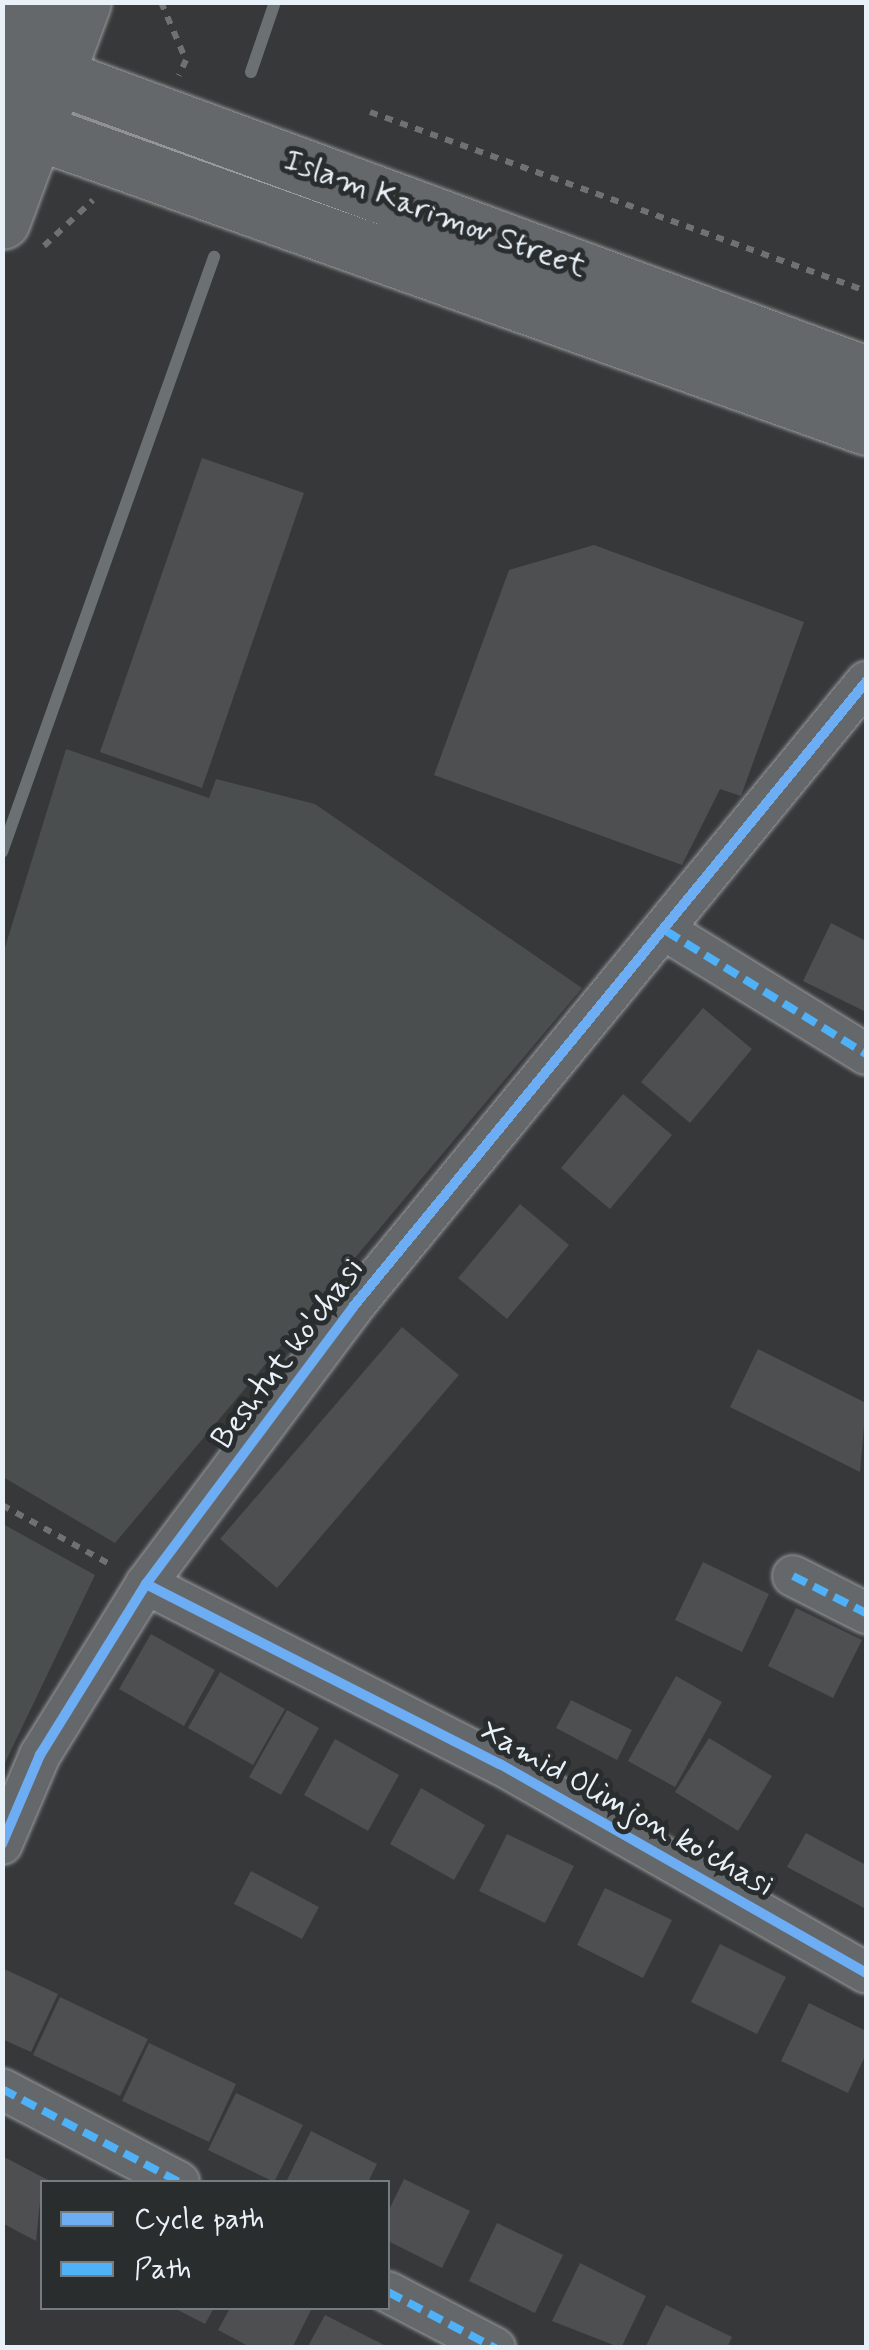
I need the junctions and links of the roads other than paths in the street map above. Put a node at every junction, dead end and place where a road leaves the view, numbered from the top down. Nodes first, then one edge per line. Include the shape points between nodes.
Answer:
1 (32, 2) edge
2 (83, 2) edge
3 (18, 69) edge
4 (20, 125) edge
5 (17, 231) edge
6 (866, 374) edge
7 (866, 427) edge
8 (866, 682) edge
9 (666, 930) junction
10 (866, 1054) edge
11 (792, 1576) dead end
12 (146, 1584) junction
13 (866, 1613) edge
14 (2, 1844) edge
15 (866, 1973) edge
16 (2, 2089) edge
17 (175, 2180) edge
18 (390, 2293) edge
19 (495, 2348) edge

1 - 3 main road
2 - 3 main road
3 - 4 main road
3 - 6 main road, Islam Karimov Street
4 - 5 main road
4 - 7 main road, Islam Karimov Street
8 - 9 street, Beshtut ko'chasi
9 - 10 street
9 - 12 street, Beshtut ko'chasi via 353,1307
11 - 13 street
12 - 14 street, Beshtut ko'chasi via 40,1756
12 - 15 street, Xamid Olimjon ko'chasi via 500,1764
16 - 17 street
18 - 19 street

